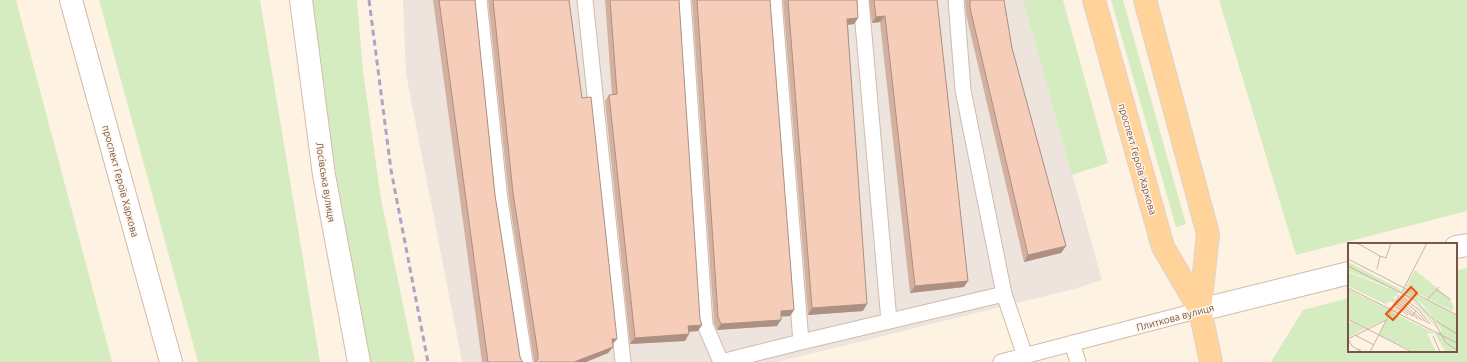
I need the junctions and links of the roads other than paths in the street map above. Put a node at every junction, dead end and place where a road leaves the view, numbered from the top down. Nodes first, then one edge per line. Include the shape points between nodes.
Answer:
1 (71, 0) edge
2 (301, 0) edge
3 (479, 0) edge
4 (585, 0) edge
5 (683, 0) edge
6 (774, 0) edge
7 (861, 0) edge
8 (956, 0) edge
9 (1094, 0) edge
10 (1145, 0) edge
11 (1467, 245) edge
12 (1457, 247) edge
13 (1348, 273) edge
14 (1004, 294) junction
15 (1200, 310) junction
16 (889, 321) junction
17 (801, 342) junction
18 (1072, 343) junction
19 (1025, 356) junction
20 (171, 362) edge
21 (360, 362) edge
22 (525, 362) edge
23 (623, 362) edge
24 (721, 362) edge
25 (1001, 362) edge
26 (1078, 362) edge
27 (1211, 362) edge

1 - 20 street, проспект Героїв Харкова
2 - 21 street, Лосівська вулиця via 324,175
3 - 22 lane via 500,200
4 - 23 lane
5 - 24 lane via 705,325
6 - 17 lane
7 - 16 lane
8 - 14 lane via 963,90
9 - 15 main road, проспект Героїв Харкова via 1163,246
10 - 15 main road, проспект Героїв Харкова via 1208,234
11 - 12 street
13 - 15 street, Плиткова вулиця
14 - 16 lane
14 - 19 lane
15 - 18 lane, Плиткова вулиця
15 - 27 main road, проспект Героїв Харкова
16 - 17 lane
17 - 24 lane
18 - 19 lane, Плиткова вулиця
18 - 26 lane
19 - 25 lane, Плиткова вулиця

